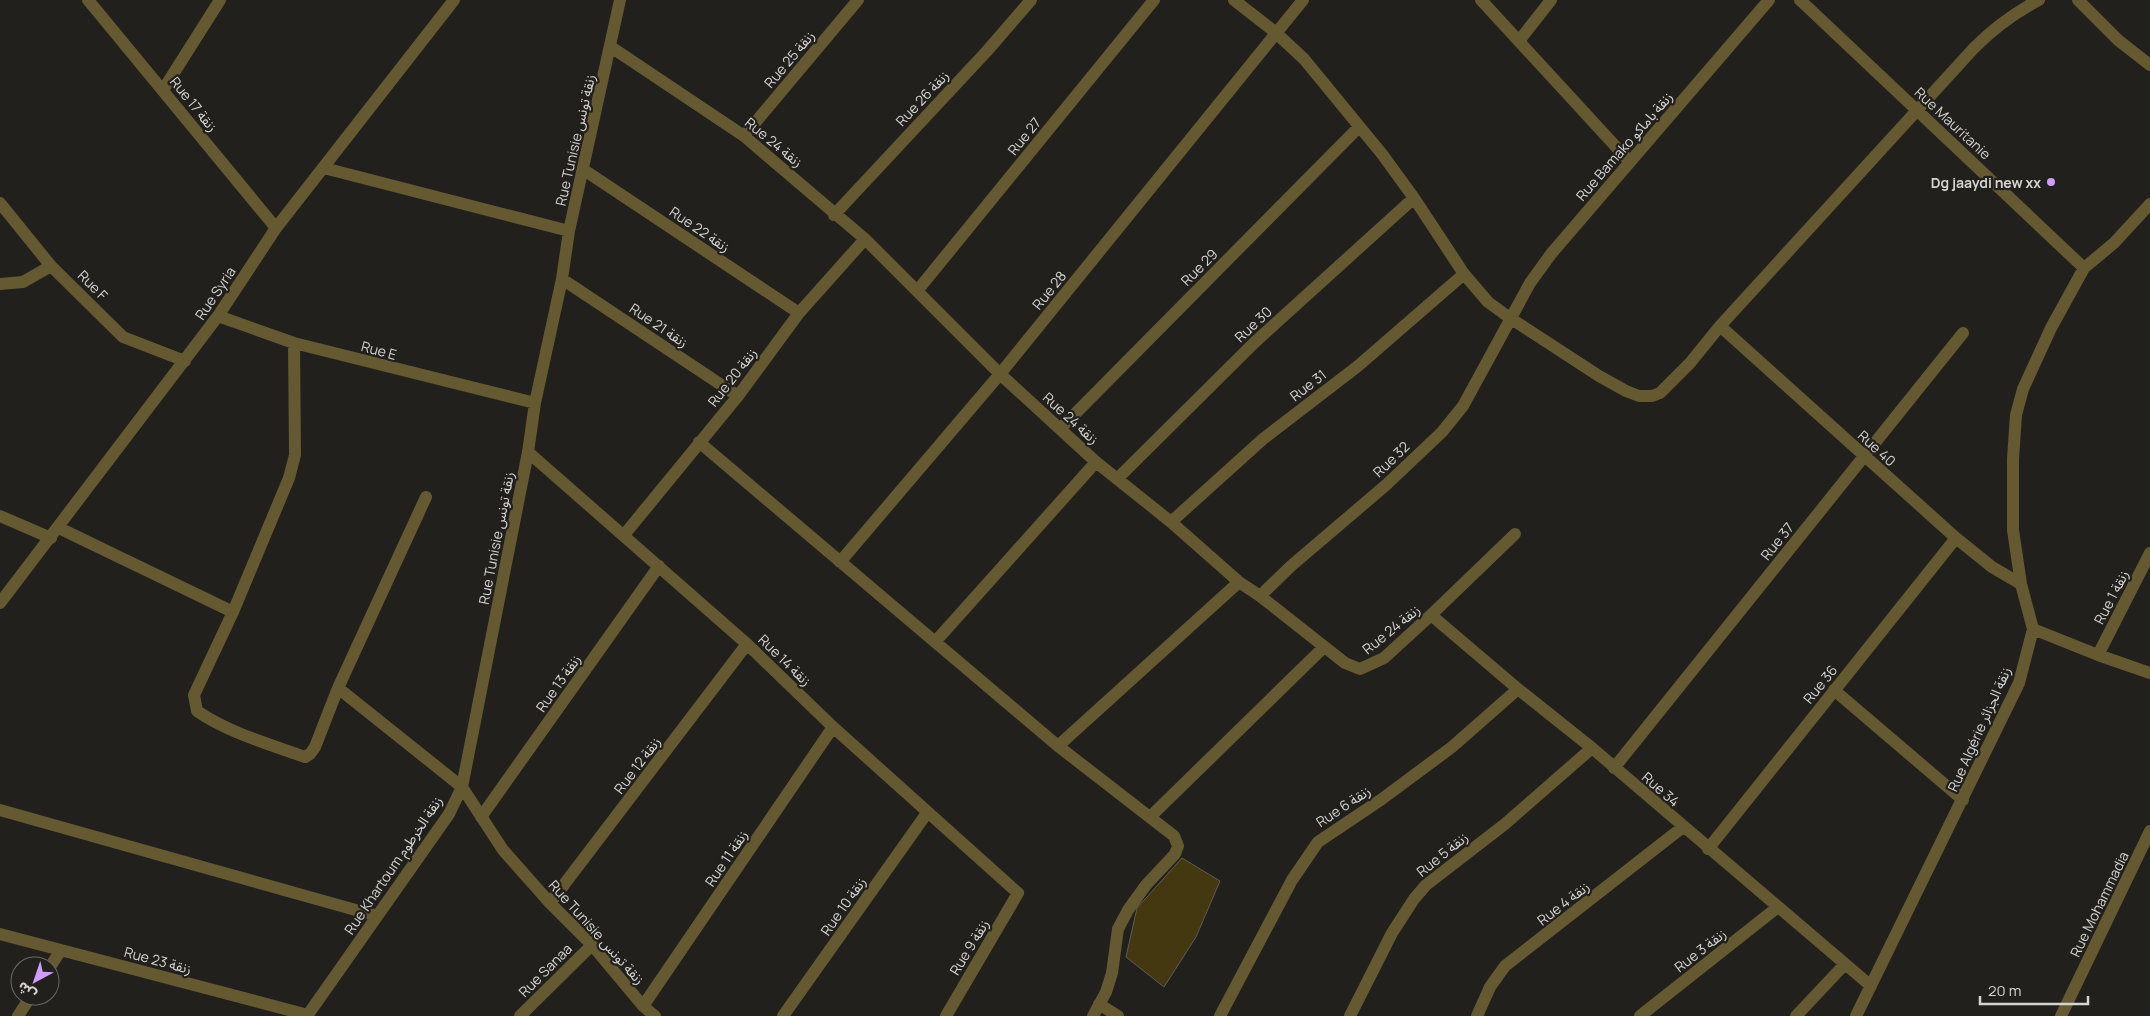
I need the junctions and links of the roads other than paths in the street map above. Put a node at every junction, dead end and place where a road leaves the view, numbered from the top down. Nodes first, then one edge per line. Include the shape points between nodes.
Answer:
1 (88, 0) edge
2 (220, 0) edge
3 (454, 0) edge
4 (620, 0) edge
5 (858, 0) edge
6 (1031, 0) edge
7 (1154, 0) edge
8 (1234, 0) edge
9 (1303, 0) edge
10 (1481, 0) edge
11 (1551, 0) edge
12 (1769, 0) edge
13 (1800, 0) edge
14 (2039, 0) edge
15 (2078, 0) edge
16 (1275, 32) junction
17 (1519, 42) junction
18 (611, 47) junction
19 (2150, 65) edge
20 (163, 90) junction
21 (1917, 110) junction
22 (1360, 127) junction
23 (744, 136) junction
24 (1630, 162) junction
25 (324, 168) junction
26 (584, 170) junction
27 (1414, 198) junction
28 (0, 203) edge
29 (2150, 204) edge
30 (834, 215) junction
31 (276, 228) junction
32 (569, 231) junction
33 (865, 239) junction
34 (51, 266) junction
35 (2084, 268) junction
36 (1464, 274) junction
37 (562, 278) junction
38 (0, 284) edge
39 (917, 291) junction
40 (799, 313) junction
41 (218, 316) junction
42 (1510, 318) junction
43 (1720, 326) junction
44 (1963, 334) dead end
45 (294, 343) junction
46 (185, 361) junction
47 (1000, 374) junction
48 (738, 396) junction
49 (535, 403) junction
50 (1060, 429) junction
51 (699, 442) junction
52 (528, 452) junction
53 (1865, 457) junction
54 (1096, 462) junction
55 (1117, 479) junction
56 (426, 497) dead end
57 (0, 516) edge
58 (1171, 522) junction
59 (59, 528) junction
60 (1514, 534) dead end
61 (624, 535) junction
62 (51, 538) junction
63 (1956, 538) junction
64 (2150, 552) edge
65 (840, 562) junction
66 (659, 566) junction
67 (1240, 582) junction
68 (2021, 584) junction
69 (1260, 596) junction
70 (0, 603) edge
71 (233, 612) junction
72 (1431, 616) junction
73 (2033, 629) junction
74 (935, 642) junction
75 (747, 644) junction
76 (1324, 647) junction
77 (2098, 655) junction
78 (2150, 673) edge
79 (338, 688) junction
80 (1518, 689) junction
81 (1834, 690) junction
82 (833, 727) junction
83 (1058, 746) junction
84 (1592, 748) junction
85 (1614, 768) junction
86 (462, 787) junction
87 (1963, 800) junction
88 (0, 810) edge
89 (927, 813) junction
90 (481, 817) junction
91 (1150, 817) junction
92 (1683, 827) junction
93 (2150, 831) edge
94 (1708, 848) junction
95 (1018, 893) joint
96 (550, 903) junction
97 (1778, 907) junction
98 (377, 916) junction
99 (0, 934) edge
100 (592, 945) junction
101 (61, 950) junction
102 (57, 956) edge
103 (1845, 964) junction
104 (1871, 986) junction
105 (1100, 1004) junction
106 (643, 1006) junction
107 (307, 1016) edge
108 (520, 1016) edge
109 (655, 1016) edge
110 (782, 1016) edge
111 (946, 1016) edge
112 (1093, 1016) edge
113 (1118, 1016) edge
114 (1220, 1016) edge
115 (1350, 1016) edge
116 (1477, 1016) edge
117 (1640, 1016) edge
118 (1796, 1016) edge
119 (1856, 1016) edge
120 (2061, 1016) edge

1 - 20 street, Rue 17 زنقة
2 - 20 street
3 - 25 street, Rue Syria
4 - 18 street, Rue Tunisie زنقة تونس
5 - 23 street, Rue 25 زنقة
6 - 30 street, Rue 26 زنقة
7 - 39 street, Rue 27
8 - 16 street
9 - 16 street, Rue 28
10 - 17 street
11 - 17 street
12 - 24 street, Rue Bamako زنقة باماكو
13 - 21 street, Rue Mauritanie
14 - 21 street via 1995,28
15 - 19 street via 2118,40
16 - 22 street via 1304,59
16 - 47 street, Rue 28
17 - 24 street
18 - 23 street, Rue 24 زنقة
18 - 26 street, Rue Tunisie زنقة تونس
20 - 31 street, Rue 17 زنقة
21 - 35 street, Rue Mauritanie
21 - 43 street
22 - 27 street
22 - 50 street, Rue 29
23 - 30 street, Rue 24 زنقة
24 - 42 street, Rue Bamako زنقة باماكو via 1551,254
25 - 31 street, Rue Syria
25 - 32 street
26 - 32 street, Rue Tunisie زنقة تونس
26 - 40 street, Rue 22 زنقة
27 - 36 street
27 - 55 street, Rue 30 via 1255,342
28 - 34 street, Rue F
29 - 35 street via 2114,243
30 - 33 street, Rue 24 زنقة
31 - 41 street, Rue Syria
32 - 37 street, Rue Tunisie زنقة تونس
33 - 39 street, Rue 24 زنقة
33 - 40 street, Rue 20 زنقة
34 - 38 street via 23,282
34 - 46 street, Rue F via 123,337
35 - 68 street, Rue Algérie زنقة الجزائر via 2051,328 2023,389 2016,416 2013,530
36 - 42 street via 1488,302
36 - 58 street, Rue 31 via 1358,366 1263,439
37 - 48 street, Rue 21 زنقة
37 - 49 street, Rue Tunisie زنقة تونس
39 - 47 street, Rue 24 زنقة
40 - 48 street, Rue 20 زنقة
41 - 45 street, Rue E
41 - 46 street, Rue Syria
42 - 43 street via 1599,376 1640,396 1660,393
42 - 69 street, Rue 32 via 1463,406 1442,432
43 - 53 street, Rue 40
44 - 53 street, Rue 37
45 - 49 street, Rue E
45 - 71 street via 295,455 289,478
46 - 59 street, Rue Syria
47 - 50 street, Rue 24 زنقة
47 - 65 street, Rue 28
48 - 51 street, Rue 20 زنقة
49 - 52 street, Rue Tunisie زنقة تونس
50 - 54 street, Rue 24 زنقة
51 - 61 street, Rue 20 زنقة
51 - 65 street
52 - 61 street, Rue 14 زنقة
52 - 86 street, Rue Tunisie زنقة تونس
53 - 63 street, Rue 40
53 - 85 street, Rue 37
54 - 55 street, Rue 24 زنقة
54 - 74 street
55 - 58 street, Rue 24 زنقة
56 - 79 street
57 - 62 street
58 - 67 street, Rue 24 زنقة
59 - 62 street, Rue Syria
59 - 71 street
60 - 72 street, Rue 24 زنقة
61 - 66 street, Rue 14 زنقة
62 - 70 street, Rue Syria
63 - 68 street, Rue 40 via 1992,567
63 - 81 street, Rue 36
64 - 77 street, Rue 1 زنقة
65 - 74 street
66 - 75 street, Rue 14 زنقة
66 - 90 street, Rue 13 زنقة
67 - 69 street, Rue 24 زنقة
67 - 83 street
68 - 73 street, Rue Algérie زنقة الجزائر
69 - 76 street, Rue 24 زنقة
71 - 79 street via 194,695 197,710 207,718 305,757 315,747
72 - 76 street, Rue 24 زنقة via 1384,658 1363,669 1345,663
72 - 80 street, Rue 34
73 - 77 street
73 - 87 street, Rue Algérie زنقة الجزائر via 2019,683
74 - 83 street
75 - 82 street, Rue 14 زنقة
75 - 96 street, Rue 12 زنقة
76 - 91 street
77 - 78 street
79 - 86 street
80 - 84 street, Rue 34
80 - 114 street, Rue 6 زنقة via 1452,747 1318,842 1292,880
81 - 87 street
81 - 94 street, Rue 36
82 - 89 street, Rue 14 زنقة
82 - 106 street, Rue 11 زنقة
83 - 91 street
84 - 85 street, Rue 34
84 - 115 street, Rue 5 زنقة via 1505,824 1426,885 1392,933
85 - 92 street, Rue 34
86 - 90 street, Rue Tunisie زنقة تونس
86 - 98 street, Rue Khartoum زنقة الخرطوم via 448,814
87 - 104 street, Rue Algérie زنقة الجزائر
88 - 98 street
89 - 95 street, Rue 14 زنقة
89 - 110 street, Rue 10 زنقة
90 - 96 street, Rue Tunisie زنقة تونس via 502,850
91 - 105 street via 1174,836 1178,842 1177,850 1136,897 1118,929 1112,973
92 - 94 street, Rue 34
92 - 116 street, Rue 4 زنقة via 1505,966 1490,987
93 - 120 street, Rue Mohammadia
94 - 97 street, Rue 34
95 - 111 street, Rue 9 زنقة
96 - 100 street, Rue Tunisie زنقة تونس
97 - 103 street, Rue 34
97 - 117 street, Rue 3 زنقة
98 - 107 street, Rue Khartoum زنقة الخرطوم
99 - 101 street, Rue 23 زنقة
100 - 106 street, Rue Tunisie زنقة تونس
100 - 108 street, Rue Sanaa
101 - 102 street
101 - 107 street, Rue 23 زنقة
103 - 104 street, Rue 34
103 - 118 street
104 - 119 street, Rue Algérie زنقة الجزائر
105 - 112 street
105 - 113 street
106 - 109 street, Rue Tunisie زنقة تونس

